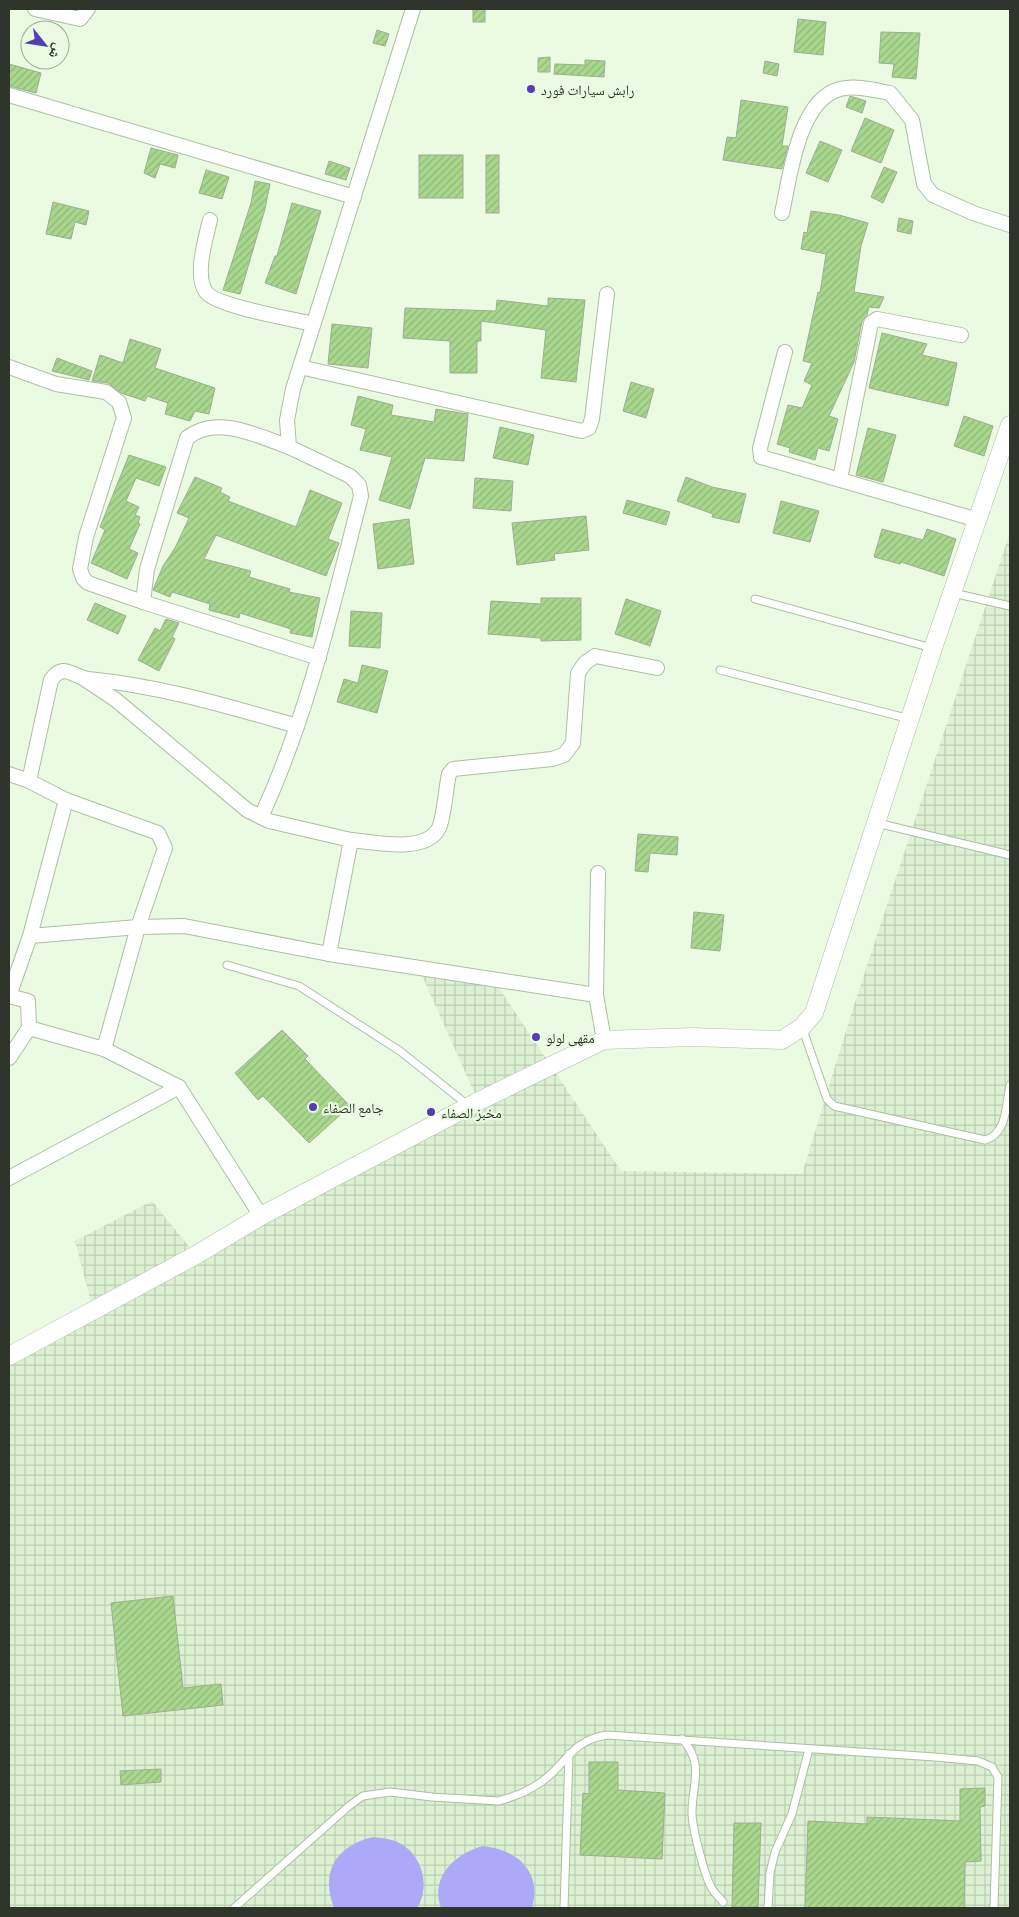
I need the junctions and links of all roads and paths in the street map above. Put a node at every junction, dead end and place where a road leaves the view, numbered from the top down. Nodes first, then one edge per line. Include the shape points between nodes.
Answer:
1 (35, 9) edge
2 (88, 9) edge
3 (413, 9) edge
4 (9, 95) edge
5 (354, 197) junction
6 (782, 213) dead end
7 (210, 220) dead end
8 (1010, 225) edge
9 (608, 294) dead end
10 (313, 324) junction
11 (961, 335) dead end
12 (785, 352) dead end
13 (300, 366) junction
14 (9, 367) edge
15 (1010, 425) edge
16 (289, 447) junction
17 (840, 479) junction
18 (978, 520) junction
19 (953, 592) junction
20 (755, 599) dead end
21 (143, 602) junction
22 (1010, 606) edge
23 (933, 648) junction
24 (319, 658) junction
25 (656, 668) dead end
26 (720, 670) dead end
27 (83, 678) junction
28 (910, 719) junction
29 (298, 726) junction
30 (9, 774) edge
31 (29, 781) junction
32 (66, 800) junction
33 (261, 817) junction
34 (876, 823) junction
35 (351, 840) junction
36 (1010, 855) edge
37 (598, 873) dead end
38 (138, 927) junction
39 (30, 936) junction
40 (328, 954) junction
41 (227, 965) dead end
42 (596, 995) junction
43 (9, 996) edge
44 (802, 1027) junction
45 (29, 1028) junction
46 (604, 1040) junction
47 (104, 1049) junction
48 (9, 1058) edge
49 (1010, 1085) edge
50 (179, 1087) junction
51 (470, 1106) junction
52 (9, 1178) edge
53 (261, 1216) junction
54 (9, 1356) edge
55 (682, 1740) junction
56 (809, 1748) junction
57 (569, 1754) junction
58 (723, 1902) dead end
59 (234, 1908) edge
60 (564, 1908) edge
61 (768, 1908) edge
62 (994, 1908) edge

1 - 2 street via 80,18
3 - 5 street
4 - 5 street
5 - 10 street
6 - 8 street via 797,142 816,106 824,96 841,89 860,87 890,93 912,120 924,184 933,195
7 - 10 street via 202,253 202,283 206,292 221,302
9 - 13 street via 592,419 589,428 582,431
10 - 13 street
11 - 17 street via 877,319 871,322
12 - 17 street via 760,448 761,457
13 - 16 street via 287,420
14 - 21 street via 56,384 106,392 119,402 124,418 86,537 80,569 82,578 88,583
15 - 18 street
16 - 21 street via 230,428 207,427 196,430 187,438 147,568
16 - 24 street via 350,476 359,485 361,496
17 - 18 street
18 - 19 street
19 - 22 lane
19 - 23 street
20 - 23 lane
21 - 24 street
23 - 28 street
24 - 29 street
25 - 35 street via 595,656 578,673 573,743 564,755 453,769 449,774 438,828 426,841 412,844
26 - 28 lane
27 - 29 street via 137,684
27 - 31 street via 64,671 50,680
27 - 33 street via 116,700 247,810
28 - 34 street
29 - 33 street
30 - 31 street
31 - 32 street
32 - 38 street via 158,833 165,848
32 - 39 street
33 - 35 street
34 - 36 lane
34 - 44 street via 814,1013
35 - 40 street
37 - 42 street
38 - 39 street
38 - 40 street via 184,926
38 - 47 street
39 - 43 street
40 - 42 street
41 - 51 lane via 305,990 400,1051
42 - 46 street
43 - 45 street via 28,1001
44 - 46 street via 782,1040 694,1037
44 - 49 lane via 826,1099 834,1106 985,1140 994,1138 1000,1130
45 - 47 street
45 - 48 street
46 - 51 street
47 - 50 street
50 - 52 street
50 - 53 street
51 - 53 street
53 - 54 street via 196,1255
55 - 56 lane
55 - 57 lane via 607,1734 589,1738
55 - 58 lane via 691,1748 695,1761 692,1813 699,1851 711,1888
56 - 61 lane via 792,1814 775,1852
56 - 62 lane via 935,1757 978,1762 992,1767 998,1777
57 - 59 lane via 545,1780 498,1801 390,1792 363,1796
57 - 60 lane

